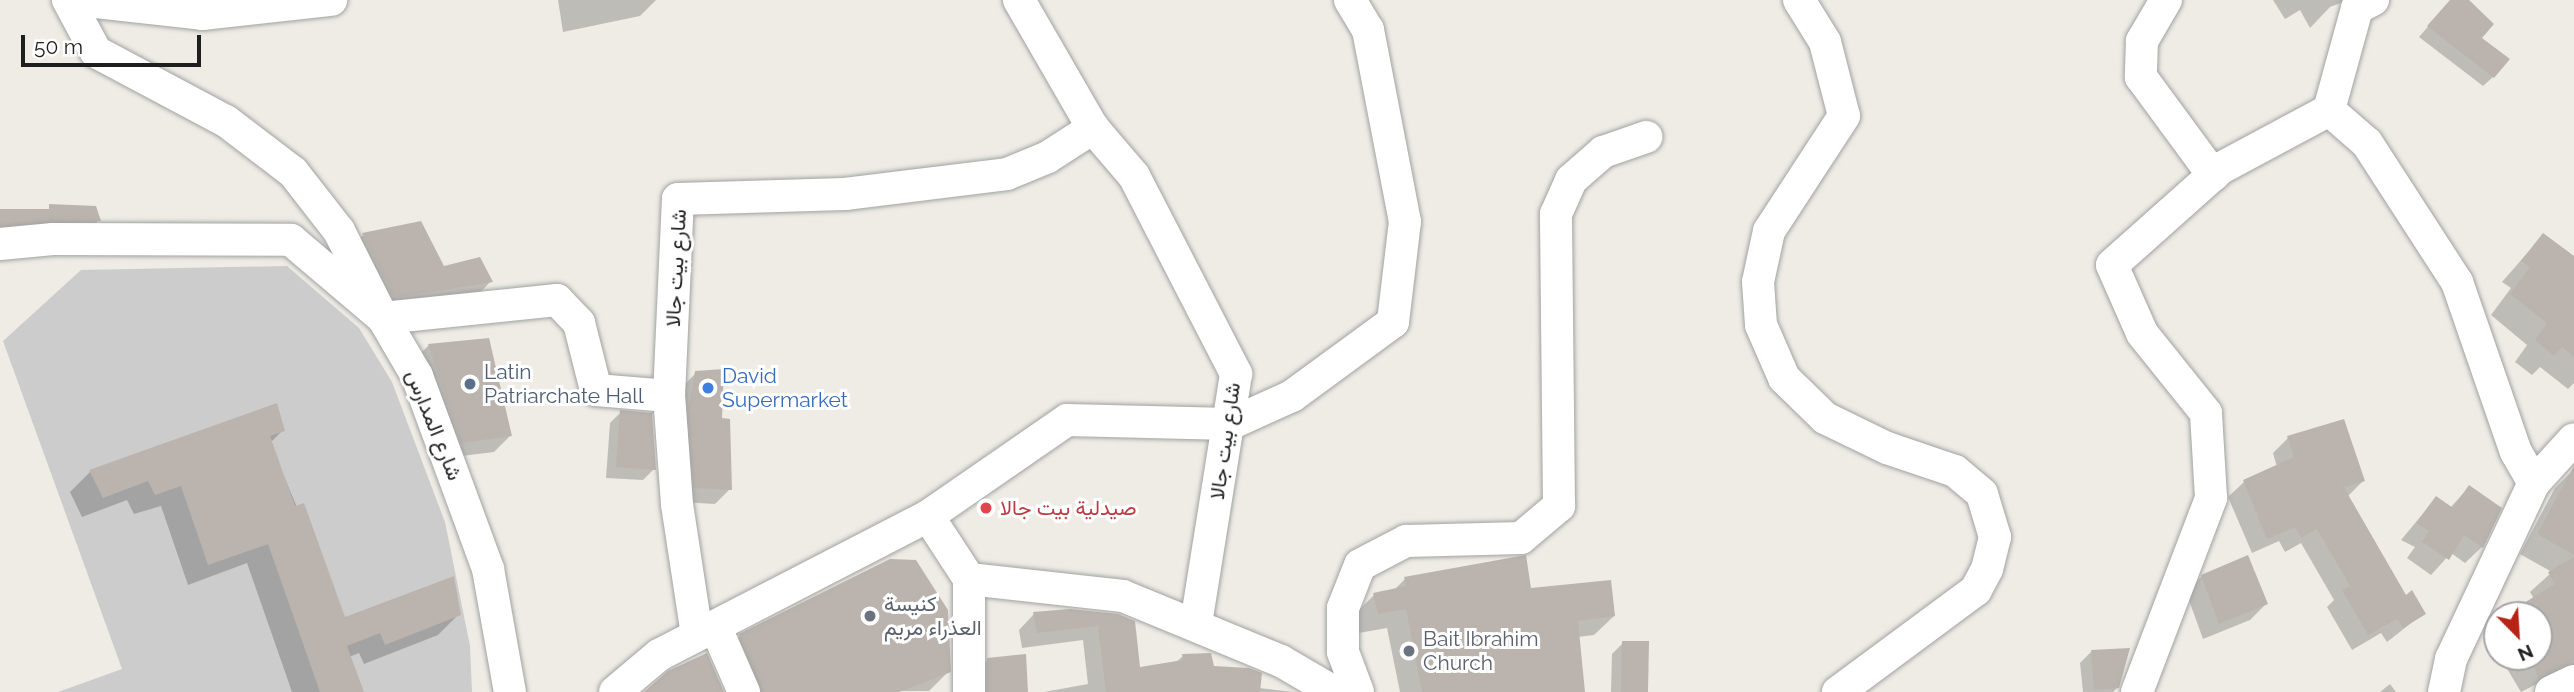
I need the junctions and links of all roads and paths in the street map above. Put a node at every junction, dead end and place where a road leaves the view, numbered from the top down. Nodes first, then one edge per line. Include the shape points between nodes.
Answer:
1 (68, 0) edge
2 (78, 0) edge
3 (331, 0) edge
4 (1019, 0) edge
5 (1350, 0) edge
6 (1799, 0) edge
7 (2166, 0) edge
8 (2373, 0) edge
9 (2329, 110) junction
10 (1093, 128) junction
11 (1646, 137) dead end
12 (2213, 175) junction
13 (0, 244) edge
14 (383, 318) junction
15 (669, 396) junction
16 (1230, 424) junction
17 (2574, 439) edge
18 (2534, 483) junction
19 (928, 516) junction
20 (969, 579) junction
21 (1196, 624) junction
22 (706, 631) junction
23 (2574, 681) edge
24 (510, 692) edge
25 (615, 692) edge
26 (744, 692) edge
27 (969, 692) edge
28 (1334, 692) edge
29 (1359, 692) edge
30 (1838, 692) edge
31 (2137, 692) edge
32 (2444, 692) edge
33 (2552, 692) edge

1 - 14 street via 96,52 226,121 293,172 339,231
2 - 3 street via 202,14
4 - 10 street, شارع بيت جالا
5 - 16 street via 1367,30 1405,222 1393,323 1292,396
6 - 30 street via 1825,41 1844,117 1769,231 1758,282 1761,325 1784,378 1825,418 1887,448 1955,471 1982,494 1995,537 1976,590
7 - 12 street via 2143,41 2140,77
8 - 9 street via 2357,8
9 - 12 street
9 - 18 street via 2367,143 2457,282 2516,452
10 - 15 street, شارع بيت جالا via 1048,157 1007,174 845,194 678,199
10 - 16 street, شارع بيت جالا via 1134,176 1236,374
11 - 29 street via 1603,152 1571,180 1556,214 1559,506 1521,538 1406,541 1360,565 1343,608 1343,652
12 - 31 street via 2112,265 2142,333 2206,412 2211,498
13 - 14 street, شارع المدارس via 53,239 291,240
14 - 15 street via 557,300 579,323 596,390
14 - 24 street, شارع المدارس via 417,376 488,569
15 - 22 street, شارع بيت جالا via 677,505
16 - 19 street via 1067,420
16 - 21 street, شارع بيت جالا
17 - 18 street
18 - 32 street via 2451,659
19 - 20 street
19 - 22 street
20 - 21 street via 1123,596
20 - 27 street
21 - 28 street via 1281,661
22 - 25 street via 659,655
22 - 26 street, شارع بيت جالا
23 - 33 street

